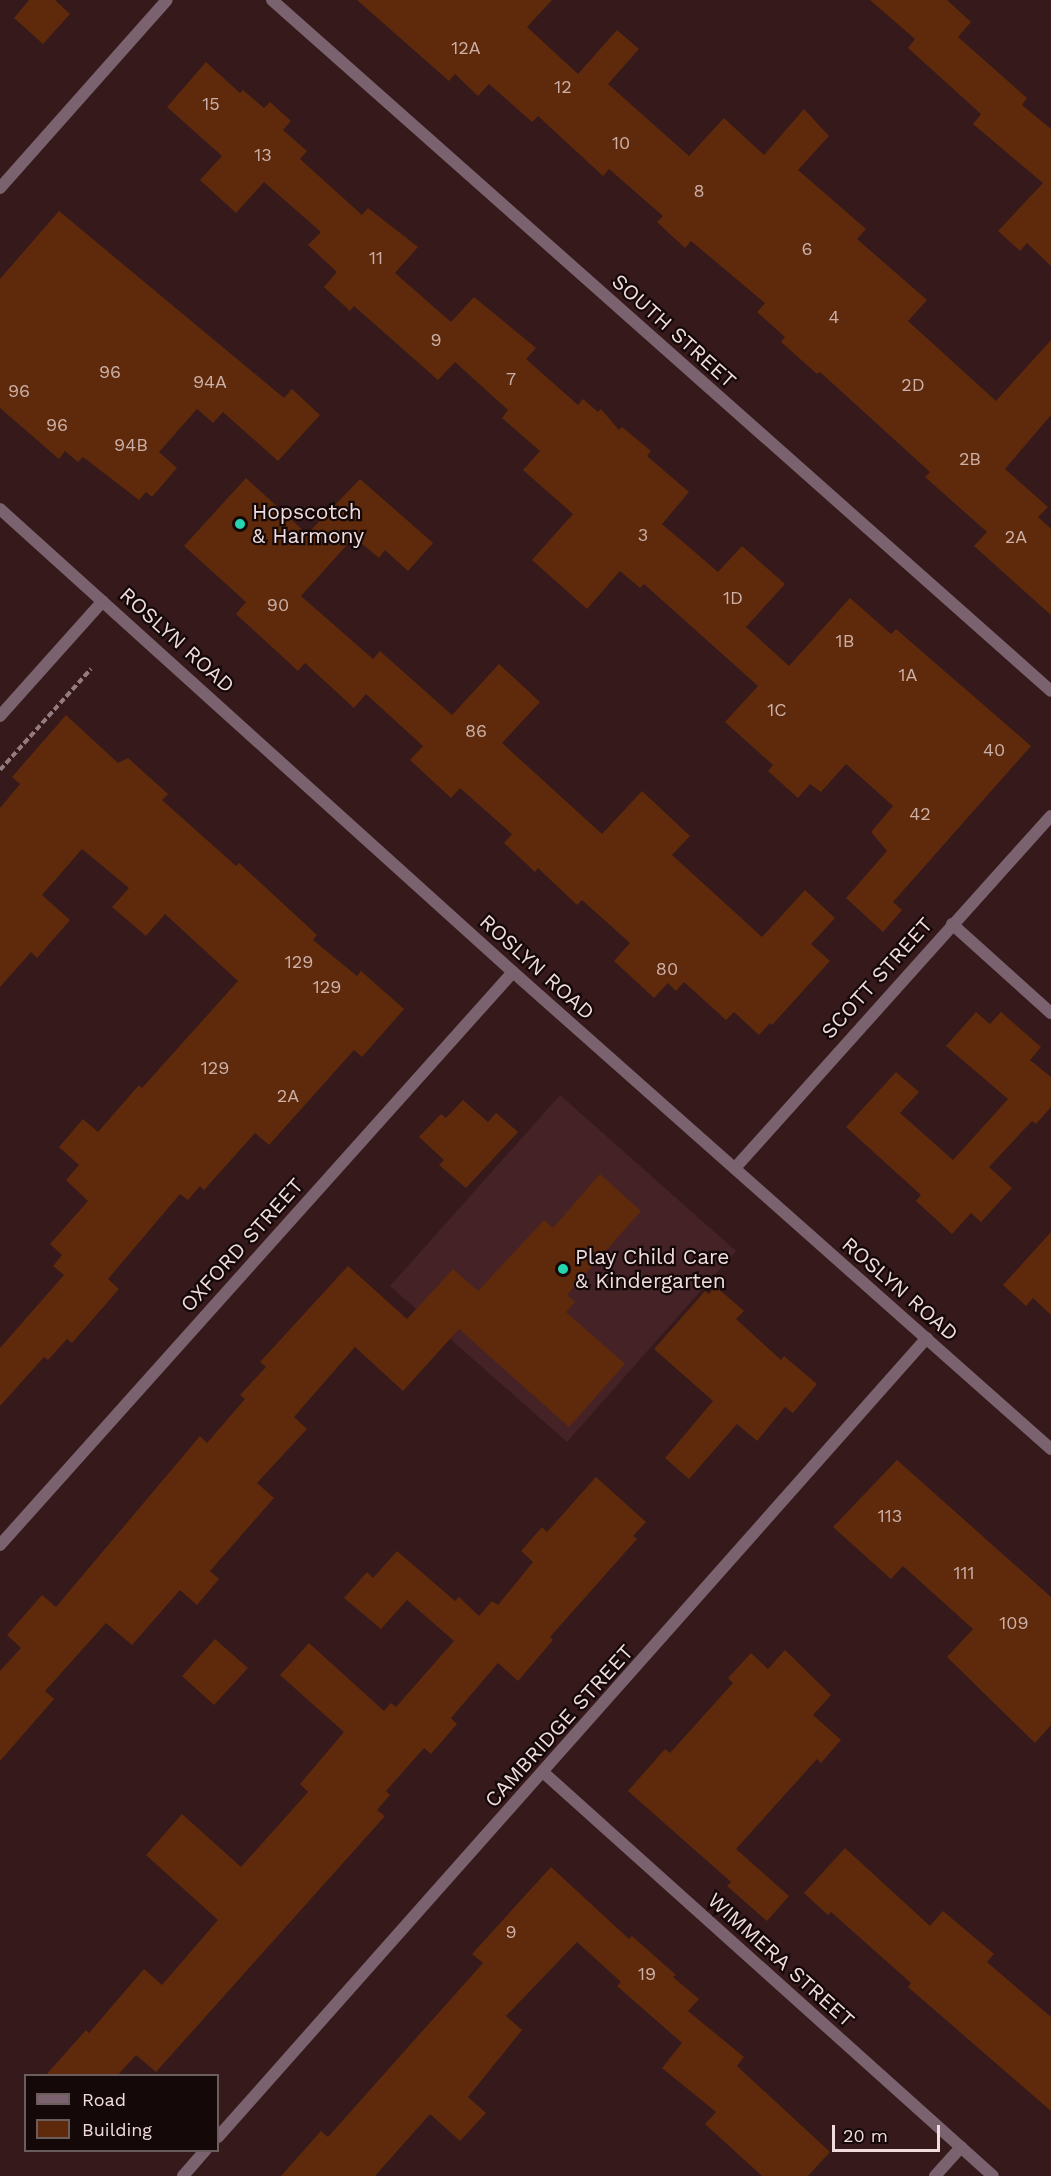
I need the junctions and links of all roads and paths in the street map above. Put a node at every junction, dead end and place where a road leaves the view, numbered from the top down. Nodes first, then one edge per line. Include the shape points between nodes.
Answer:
1 (167, 0) edge
2 (272, 0) edge
3 (0, 188) edge
4 (0, 509) edge
5 (103, 601) junction
6 (90, 669) dead end
7 (1051, 692) edge
8 (0, 716) edge
9 (0, 770) edge
10 (1051, 816) edge
11 (952, 924) junction
12 (513, 972) junction
13 (1051, 1013) edge
14 (735, 1168) junction
15 (927, 1338) junction
16 (1051, 1449) edge
17 (0, 1545) edge
18 (544, 1773) junction
19 (219, 2136) edge
20 (961, 2147) junction
21 (205, 2152) edge
22 (183, 2176) edge
23 (934, 2176) edge
24 (993, 2176) edge

1 - 3 street
2 - 7 street, SOUTH STREET
4 - 5 street, ROSLYN ROAD
5 - 8 street
5 - 12 street, ROSLYN ROAD
6 - 9 path
10 - 11 street, SCOTT STREET
11 - 13 street
11 - 14 street, SCOTT STREET
12 - 14 street, ROSLYN ROAD
12 - 17 street, OXFORD STREET
14 - 15 street, ROSLYN ROAD
15 - 16 street, ROSLYN ROAD
15 - 18 street, CAMBRIDGE STREET
18 - 19 street, CAMBRIDGE STREET
18 - 20 street, WIMMERA STREET
20 - 23 street
20 - 24 street, WIMMERA STREET
21 - 22 street

